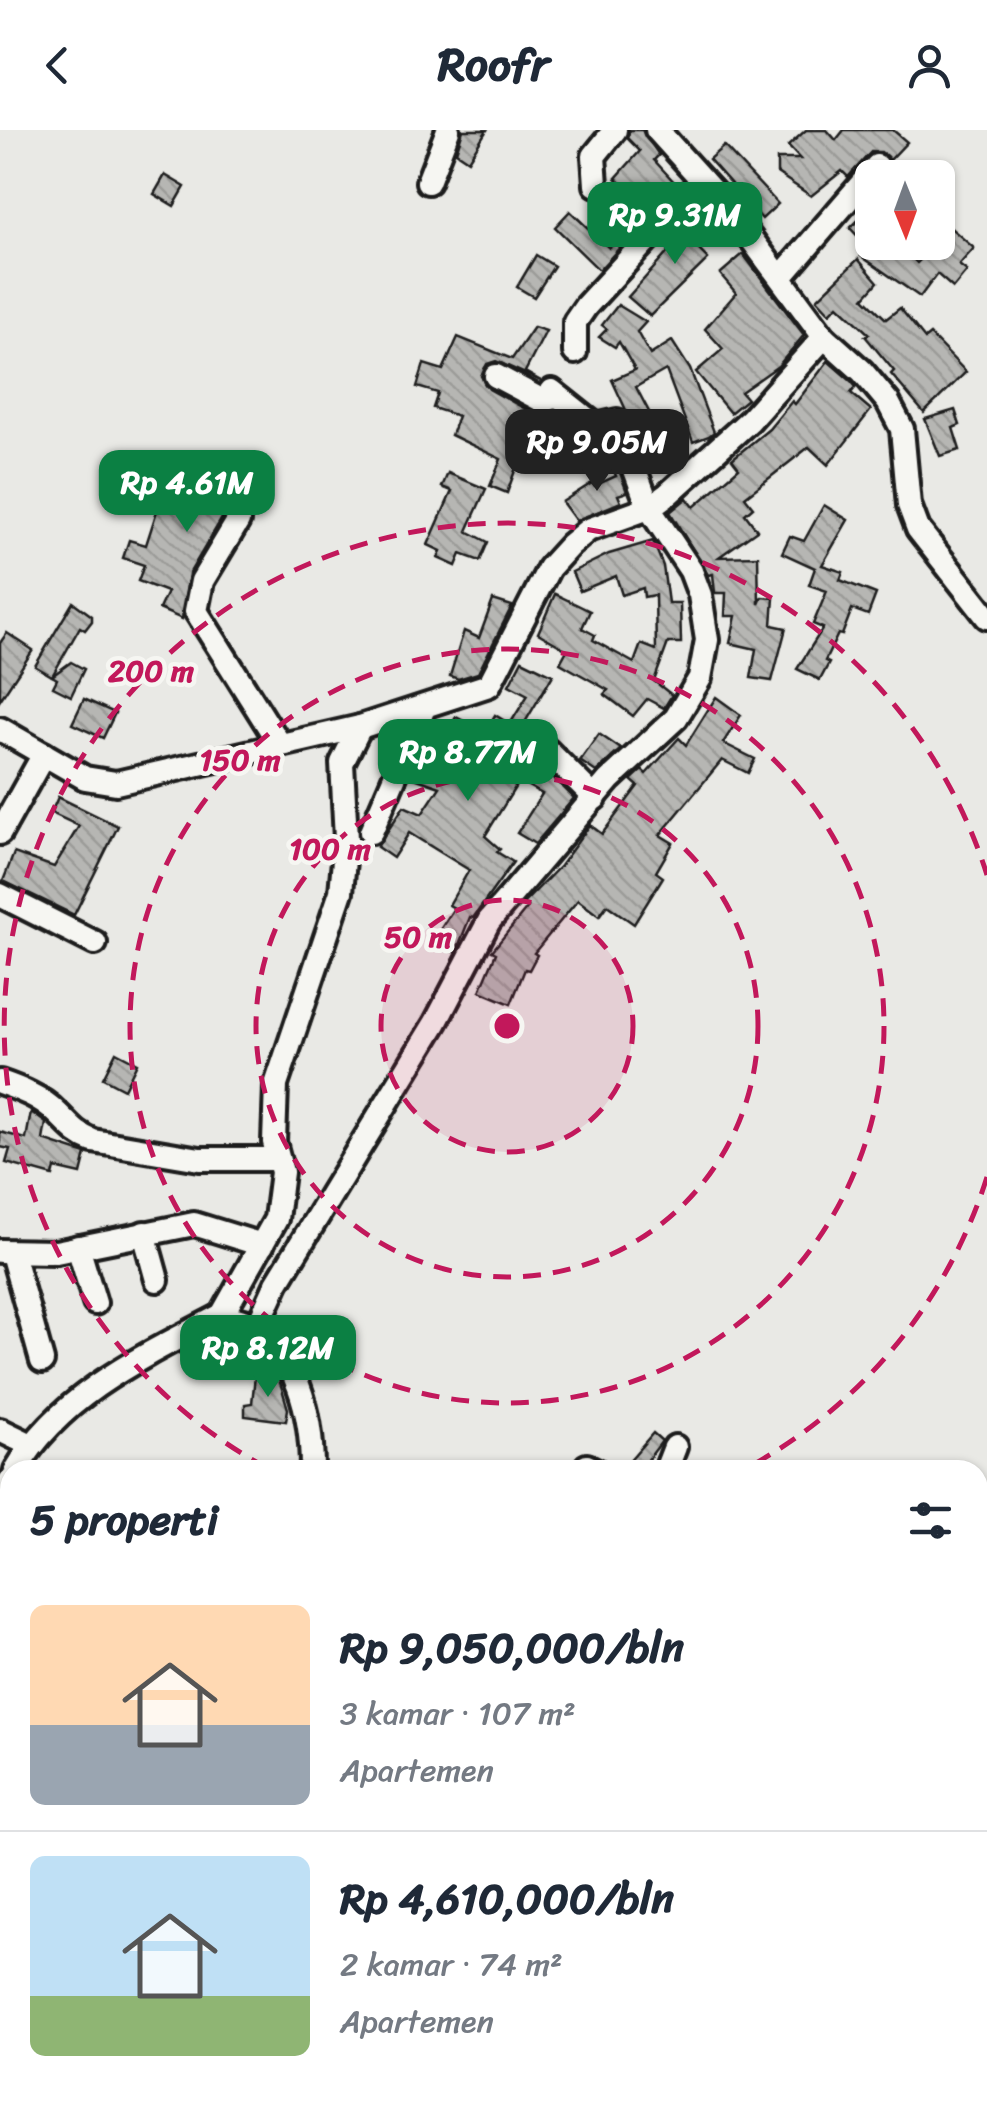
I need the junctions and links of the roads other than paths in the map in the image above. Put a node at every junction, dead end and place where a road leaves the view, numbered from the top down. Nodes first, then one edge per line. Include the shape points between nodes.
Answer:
1 (448, 130) edge
2 (615, 130) edge
3 (657, 130) edge
4 (702, 180) junction
5 (428, 182) dead end
6 (596, 185) dead end
7 (855, 191) edge
8 (781, 277) junction
9 (824, 338) junction
10 (575, 352) dead end
11 (496, 376) dead end
12 (649, 508) junction
13 (238, 521) dead end
14 (987, 617) edge
15 (424, 708) junction
16 (360, 726) junction
17 (0, 729) edge
18 (280, 743) junction
19 (547, 750) dead end
20 (44, 754) junction
21 (595, 798) junction
22 (371, 832) dead end
23 (0, 833) edge
24 (0, 895) edge
25 (95, 943) dead end
26 (0, 1082) edge
27 (277, 1159) junction
28 (144, 1233) junction
29 (262, 1244) junction
30 (78, 1247) junction
31 (6, 1252) edge
32 (157, 1280) dead end
33 (95, 1303) dead end
34 (222, 1316) junction
35 (258, 1325) junction
36 (42, 1361) dead end
37 (0, 1430) edge
38 (30, 1445) junction
39 (675, 1447) dead end
40 (22, 1460) edge
41 (310, 1460) edge
42 (670, 1460) edge

1 - 5 street
2 - 6 street via 594,156
3 - 4 street
4 - 8 street
4 - 10 street via 574,322
7 - 8 street
8 - 9 street
9 - 12 street via 750,420
9 - 14 street via 888,402 902,429 918,528
11 - 12 street via 545,402 552,391 596,426 618,422
12 - 15 street via 588,530 549,568 489,684
12 - 21 street via 691,571 707,640 692,698
13 - 18 street via 202,582 196,611
15 - 16 street
15 - 22 street
16 - 18 street
16 - 27 street via 342,763 342,892 276,1085
17 - 20 street
18 - 20 street via 116,783 84,778
19 - 21 street
20 - 23 street
21 - 35 street via 489,921
24 - 25 street
26 - 27 street via 56,1111 77,1135 94,1141 200,1159
27 - 29 street via 281,1193
28 - 29 street via 194,1224
28 - 30 street
28 - 32 street
29 - 34 street
30 - 31 street
30 - 33 street
31 - 36 street
34 - 35 street
34 - 38 street via 100,1384
35 - 41 street via 283,1348 296,1375
37 - 38 street
38 - 40 street
39 - 42 street

